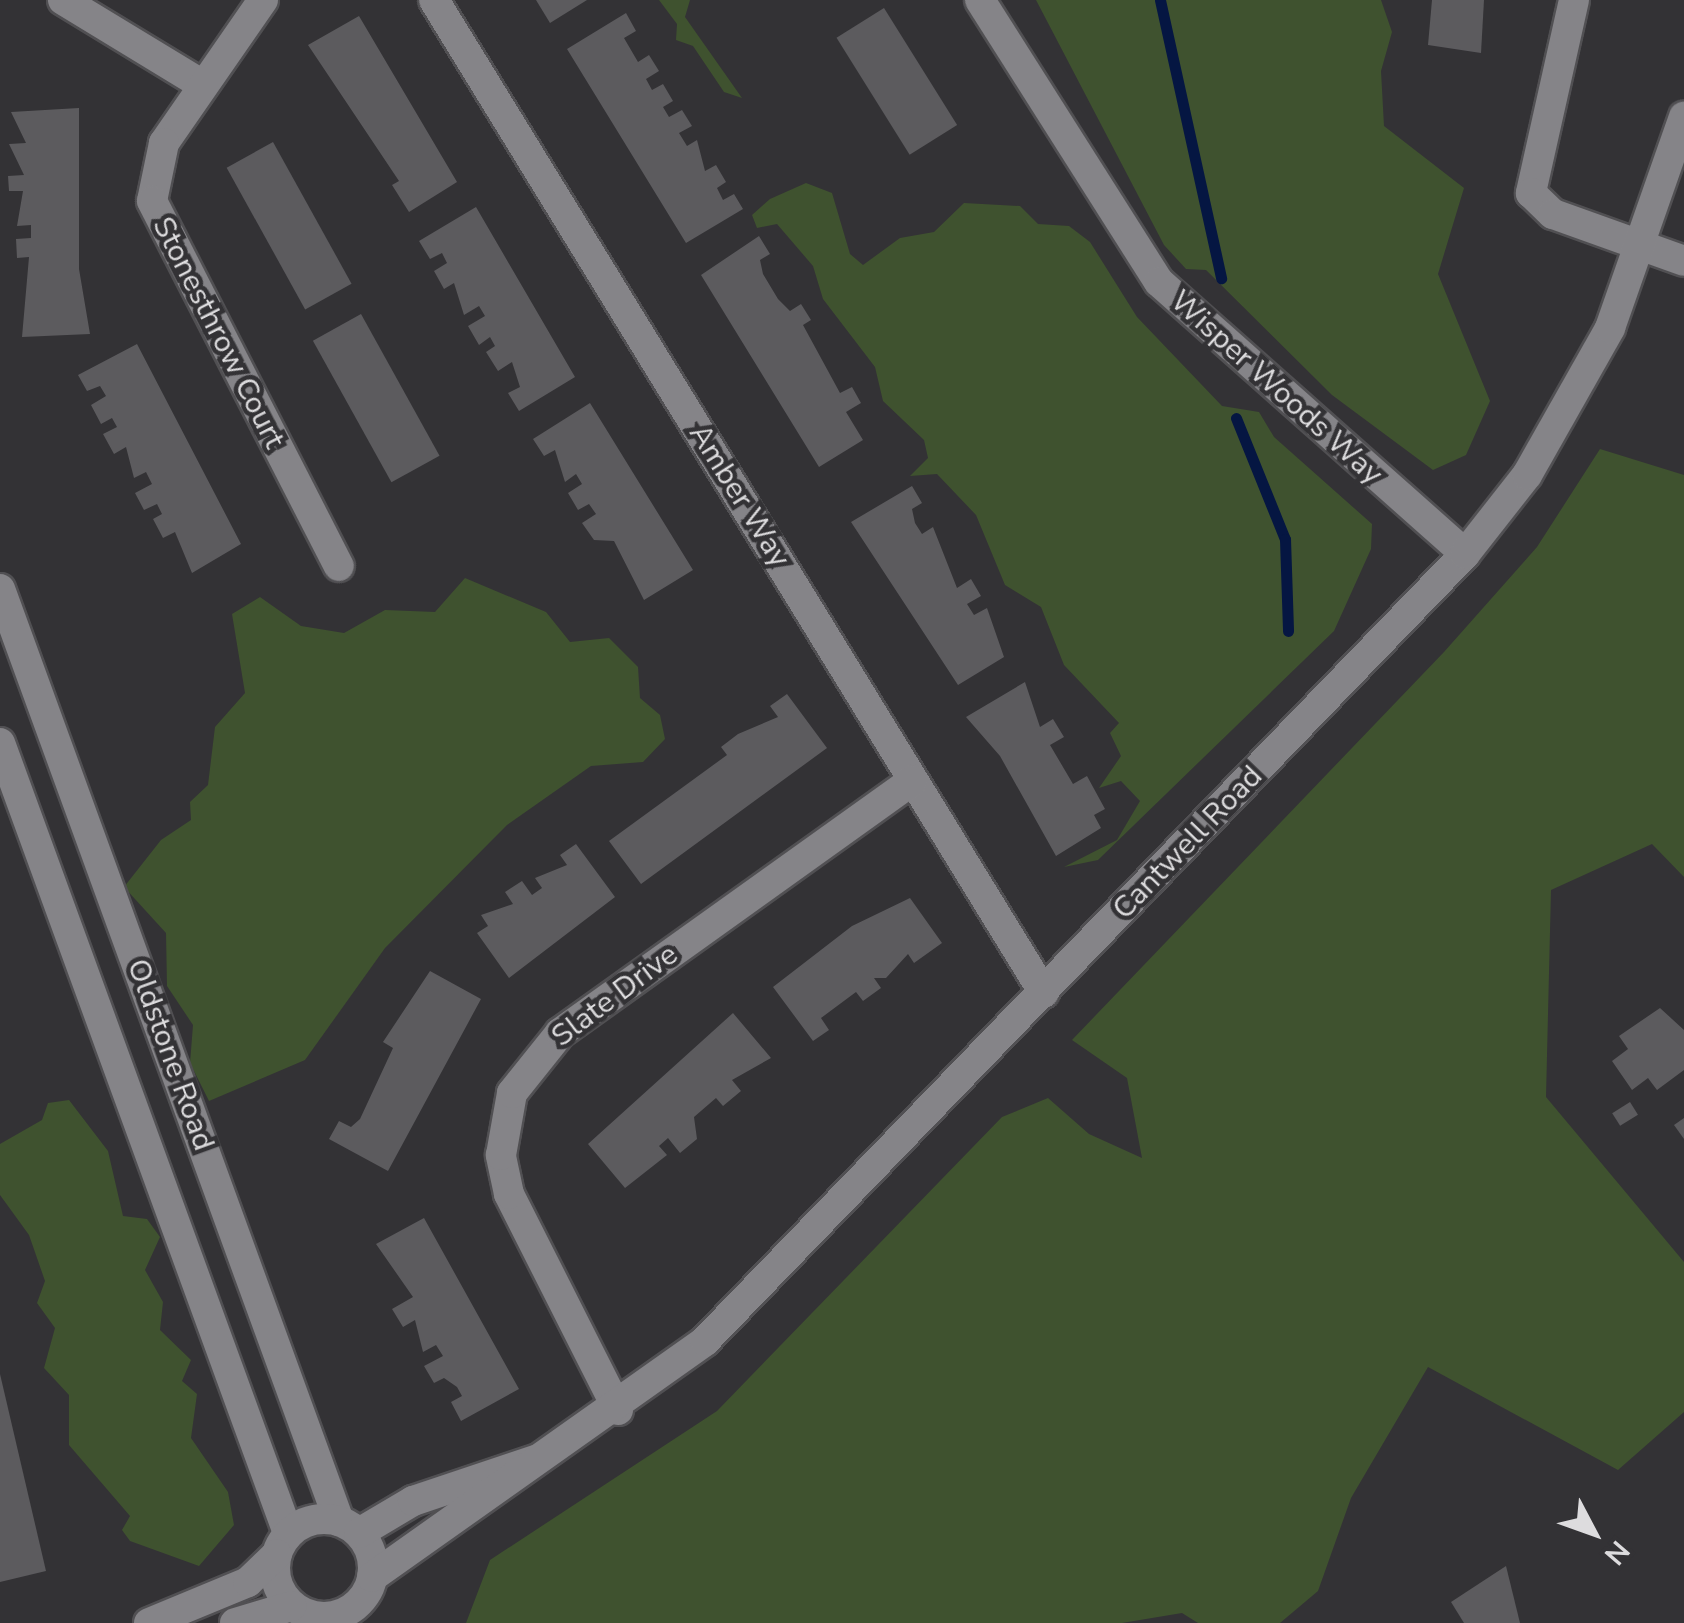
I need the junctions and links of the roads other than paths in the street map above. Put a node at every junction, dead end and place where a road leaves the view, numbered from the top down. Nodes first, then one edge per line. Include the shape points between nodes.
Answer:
1 (63, 0) edge
2 (263, 0) edge
3 (434, 0) edge
4 (980, 0) edge
5 (1574, 0) edge
6 (201, 84) junction
7 (1684, 117) edge
8 (1644, 250) junction
9 (1684, 261) edge
10 (1465, 554) junction
11 (339, 566) dead end
12 (0, 588) edge
13 (0, 743) edge
14 (913, 780) junction
15 (1044, 992) junction
16 (618, 1410) junction
17 (542, 1459) junction
18 (349, 1527) junction
19 (282, 1544) junction
20 (369, 1585) junction
21 (303, 1614) edge
22 (149, 1623) edge
23 (235, 1623) edge
24 (378, 1623) edge

1 - 6 street
2 - 6 street, Stonesthrow Court
3 - 14 street, Amber Way
4 - 10 street, Wisper Woods Way via 1159,282
5 - 8 street via 1531,193 1553,214
6 - 11 street, Stonesthrow Court via 154,170 157,226
7 - 8 street, Cantwell Road
8 - 9 street
8 - 10 street, Cantwell Road via 1570,406
10 - 15 street, Cantwell Road
12 - 18 street, Oldstone Road
13 - 19 street, Oldstone Road
14 - 15 street, Amber Way
14 - 16 street, Slate Drive via 560,1033 512,1093 501,1155 510,1194
15 - 16 street, Cantwell Road via 705,1341
16 - 17 street, Cantwell Road
17 - 18 street, Cantwell Road
17 - 20 street, Cantwell Road
18 - 19 street via 316,1519
18 - 20 street
19 - 21 street via 275,1577
19 - 22 street via 248,1582
20 - 21 street via 341,1614
20 - 24 street
21 - 23 street

